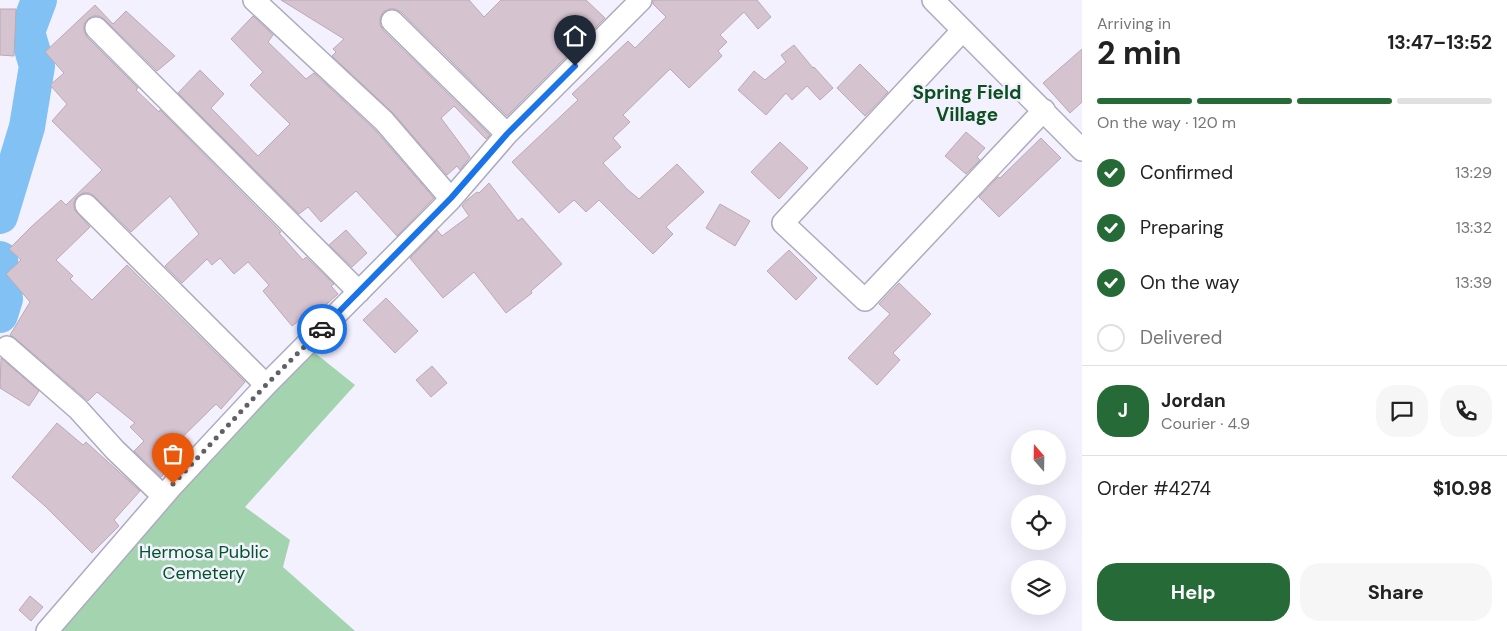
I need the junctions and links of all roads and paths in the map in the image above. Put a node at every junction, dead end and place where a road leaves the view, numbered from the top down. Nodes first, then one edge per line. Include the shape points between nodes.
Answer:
1 (254, 0) edge
2 (933, 0) edge
3 (628, 4) edge
4 (392, 21) dead end
5 (96, 28) dead end
6 (962, 31) junction
7 (1044, 110) junction
8 (507, 134) junction
9 (1082, 150) edge
10 (451, 198) junction
11 (86, 205) dead end
12 (359, 292) junction
13 (7, 347) dead end
14 (266, 385) junction
15 (163, 496) junction
16 (47, 631) edge

1 - 10 street via 384,121
2 - 6 street
3 - 8 street
4 - 8 street
5 - 12 street
6 - 7 street
6 - 7 street via 783,223 865,300
7 - 9 street
8 - 10 street
10 - 12 street
11 - 14 street
12 - 14 street
13 - 15 street via 78,409
14 - 15 street
15 - 16 street

